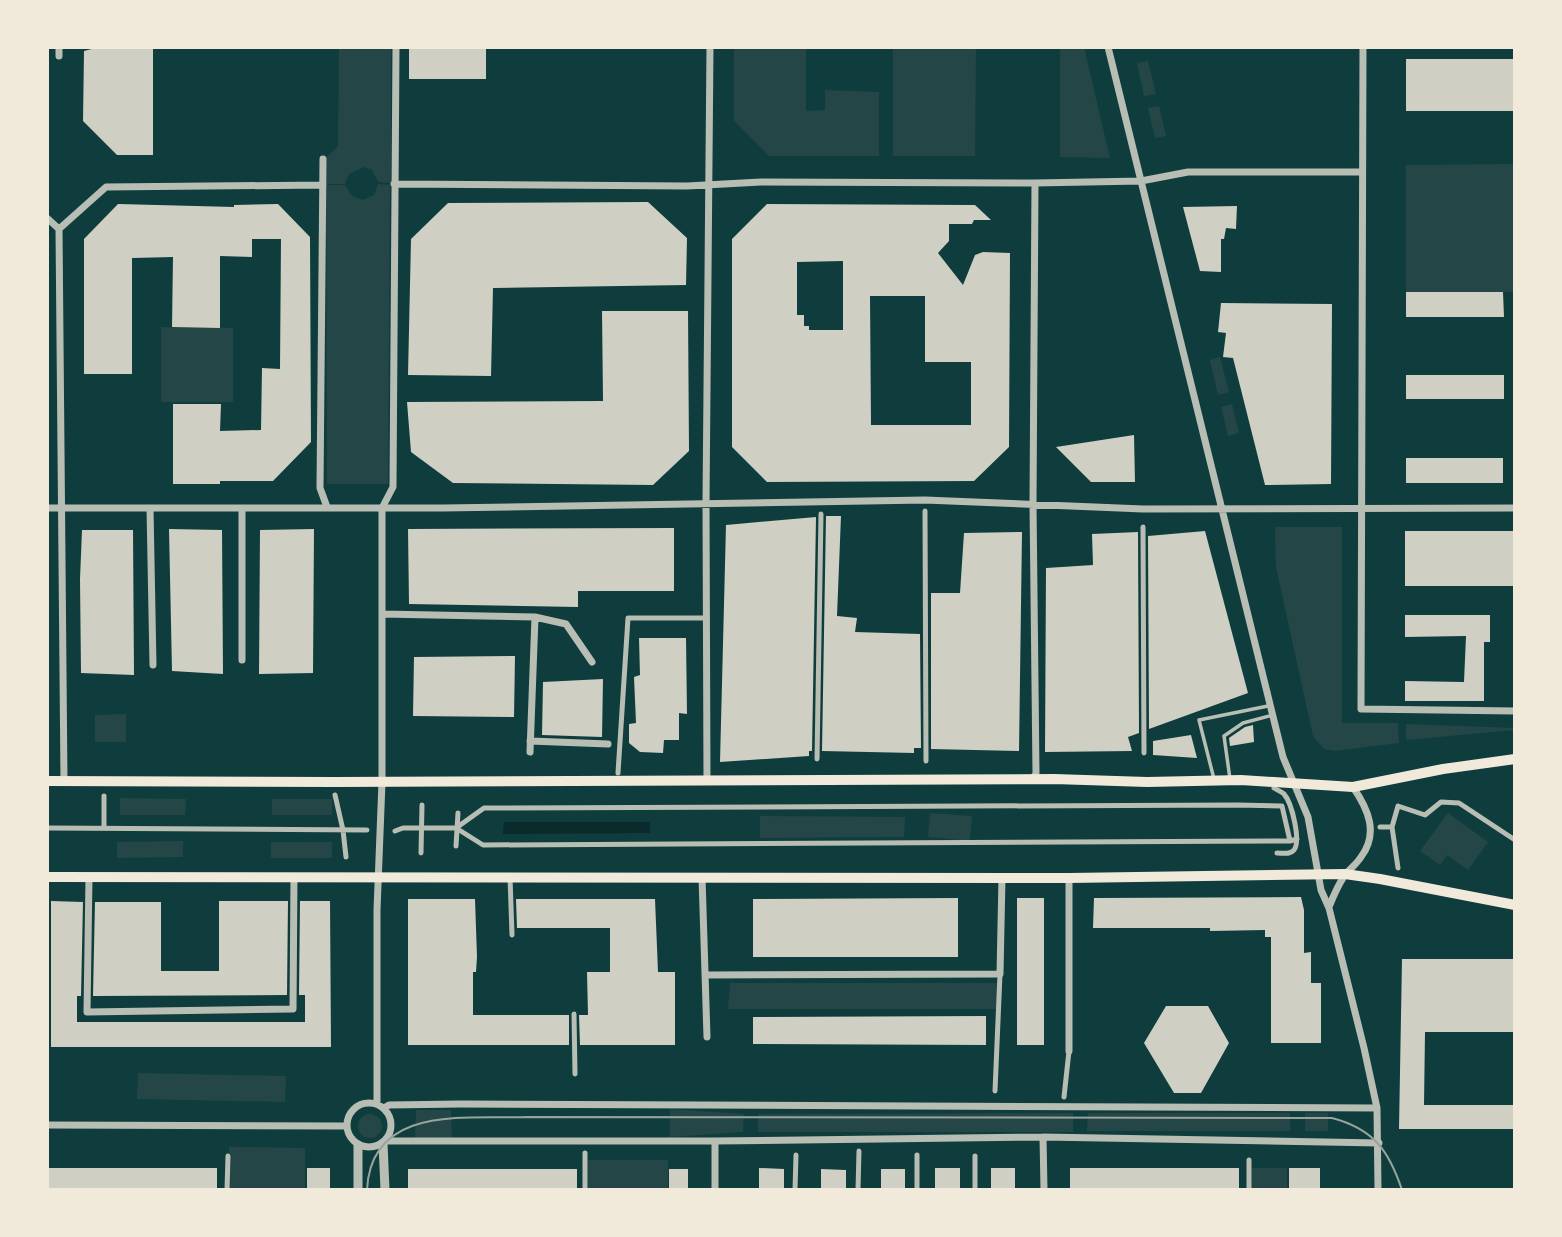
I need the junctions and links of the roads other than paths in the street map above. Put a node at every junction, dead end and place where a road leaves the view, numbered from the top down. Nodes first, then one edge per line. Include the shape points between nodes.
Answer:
1 (396, 47) edge
2 (710, 47) edge
3 (1108, 47) edge
4 (1363, 47) edge
5 (323, 159) dead end
6 (1362, 172) junction
7 (1142, 181) junction
8 (1035, 183) junction
9 (394, 184) junction
10 (710, 184) junction
11 (323, 185) junction
12 (47, 218) edge
13 (59, 229) junction
14 (706, 503) junction
15 (1032, 504) junction
16 (327, 507) junction
17 (1221, 507) junction
18 (47, 508) edge
19 (60, 508) junction
20 (150, 508) junction
21 (242, 508) junction
22 (382, 508) junction
23 (1362, 509) junction
24 (1515, 509) edge
25 (925, 511) dead end
26 (821, 514) dead end
27 (1143, 527) dead end
28 (382, 614) junction
29 (535, 617) junction
30 (707, 618) junction
31 (242, 660) dead end
32 (592, 662) dead end
33 (153, 665) dead end
34 (1270, 705) junction
35 (1515, 711) edge
36 (1273, 715) junction
37 (530, 741) junction
38 (608, 744) dead end
39 (530, 752) dead end
40 (1144, 753) dead end
41 (817, 759) dead end
42 (1515, 759) edge
43 (926, 761) dead end
44 (618, 773) dead end
45 (1033, 779) junction
46 (47, 781) edge
47 (64, 781) junction
48 (707, 781) junction
49 (1214, 781) junction
50 (1230, 781) junction
51 (382, 782) junction
52 (1294, 784) junction
53 (1274, 788) dead end
54 (1353, 788) junction
55 (335, 795) dead end
56 (104, 796) dead end
57 (422, 805) dead end
58 (458, 813) dead end
59 (397, 823) dead end
60 (1380, 827) dead end
61 (1392, 827) junction
62 (47, 828) edge
63 (104, 828) junction
64 (403, 828) junction
65 (421, 828) junction
66 (456, 828) junction
67 (343, 830) junction
68 (367, 831) dead end
69 (395, 831) dead end
70 (1297, 839) junction
71 (1515, 840) edge
72 (1290, 841) junction
73 (456, 846) dead end
74 (421, 853) dead end
75 (1277, 853) dead end
76 (346, 856) dead end
77 (1398, 868) dead end
78 (1345, 874) junction
79 (1318, 875) junction
80 (47, 877) edge
81 (89, 877) junction
82 (294, 877) junction
83 (379, 877) junction
84 (510, 877) junction
85 (702, 877) junction
86 (1002, 877) junction
87 (1069, 878) junction
88 (1515, 905) edge
89 (1329, 908) junction
90 (512, 935) dead end
91 (1000, 974) junction
92 (706, 975) junction
93 (574, 1014) dead end
94 (706, 1037) dead end
95 (1069, 1051) joint
96 (575, 1074) dead end
97 (995, 1091) dead end
98 (1064, 1097) dead end
99 (380, 1106) junction
100 (1377, 1108) junction
101 (47, 1125) edge
102 (347, 1126) junction
103 (1043, 1137) junction
104 (715, 1141) junction
105 (384, 1142) junction
106 (1379, 1143) junction
107 (358, 1144) junction
108 (859, 1151) dead end
109 (585, 1153) dead end
110 (796, 1155) dead end
111 (917, 1155) dead end
112 (228, 1156) dead end
113 (975, 1156) dead end
114 (1249, 1160) dead end
115 (227, 1190) edge
116 (358, 1190) edge
117 (385, 1190) edge
118 (585, 1190) edge
119 (715, 1190) edge
120 (795, 1190) edge
121 (858, 1190) edge
122 (917, 1190) edge
123 (975, 1190) edge
124 (1044, 1190) edge
125 (1249, 1190) edge
126 (1378, 1190) edge

1 - 9 street
2 - 10 street
3 - 7 street
4 - 6 street
5 - 11 street
6 - 7 street via 1188,172
6 - 23 street
7 - 8 street
7 - 17 street
8 - 10 street
8 - 15 street
9 - 10 street
9 - 22 street via 393,487
10 - 14 street
11 - 13 street via 106,187
11 - 16 street via 320,488
12 - 13 street
13 - 19 street
14 - 15 street via 925,500
14 - 22 street
14 - 30 street
15 - 17 street
15 - 45 street
16 - 21 street
16 - 22 street
17 - 23 street
17 - 34 street
18 - 19 street
19 - 20 street
19 - 47 street
20 - 21 street
20 - 33 street
21 - 31 street
22 - 28 street
23 - 24 street
23 - 35 street via 1361,709
25 - 43 street
26 - 41 street
27 - 40 street
28 - 29 street
28 - 51 street
29 - 32 street via 566,624
29 - 37 street
30 - 44 street via 628,618
30 - 48 street
34 - 36 street
34 - 49 lane via 1199,720
36 - 50 lane via 1243,723 1224,736
36 - 52 street
37 - 38 street
37 - 39 street
42 - 54 main road
45 - 48 main road
45 - 49 main road
46 - 47 main road
47 - 51 main road
48 - 51 main road
49 - 50 main road
50 - 52 main road
51 - 83 street
52 - 54 main road
52 - 79 street via 1311,828
53 - 70 street via 1284,793 1289,803
54 - 78 street via 1368,815 1371,837 1364,854
55 - 67 street
56 - 63 street
57 - 65 street
58 - 66 street
59 - 64 street
60 - 61 street
61 - 71 street via 1398,806 1425,815 1441,802 1459,803
61 - 77 street
62 - 63 street
63 - 67 street
64 - 65 street
64 - 69 street
65 - 66 street
65 - 74 street
66 - 72 street via 483,845
66 - 72 street via 484,808 1237,805 1282,806
66 - 73 street
67 - 68 street
67 - 76 street
70 - 72 street
70 - 75 street via 1289,853
78 - 79 main road
78 - 88 main road
78 - 89 street
79 - 87 main road
79 - 89 street
80 - 81 main road
81 - 82 main road
81 - 82 street via 87,1012 293,1009
82 - 83 main road
83 - 84 main road
83 - 99 street
84 - 85 main road
84 - 90 street
85 - 86 main road
85 - 92 street
86 - 87 main road
86 - 91 street
87 - 95 street
89 - 100 street
91 - 92 street
91 - 97 street
92 - 94 street
93 - 96 street
95 - 98 street
99 - 100 street
99 - 102 street via 356,1107
99 - 105 street via 389,1113 392,1128
100 - 106 street
101 - 102 street
102 - 107 street
103 - 104 street
103 - 106 street
103 - 124 street
104 - 105 street
104 - 119 street
105 - 107 street via 371,1148
105 - 117 street
106 - 126 street
107 - 116 street
108 - 121 street
109 - 118 street
110 - 120 street
111 - 122 street
112 - 115 street
113 - 123 street
114 - 125 street

